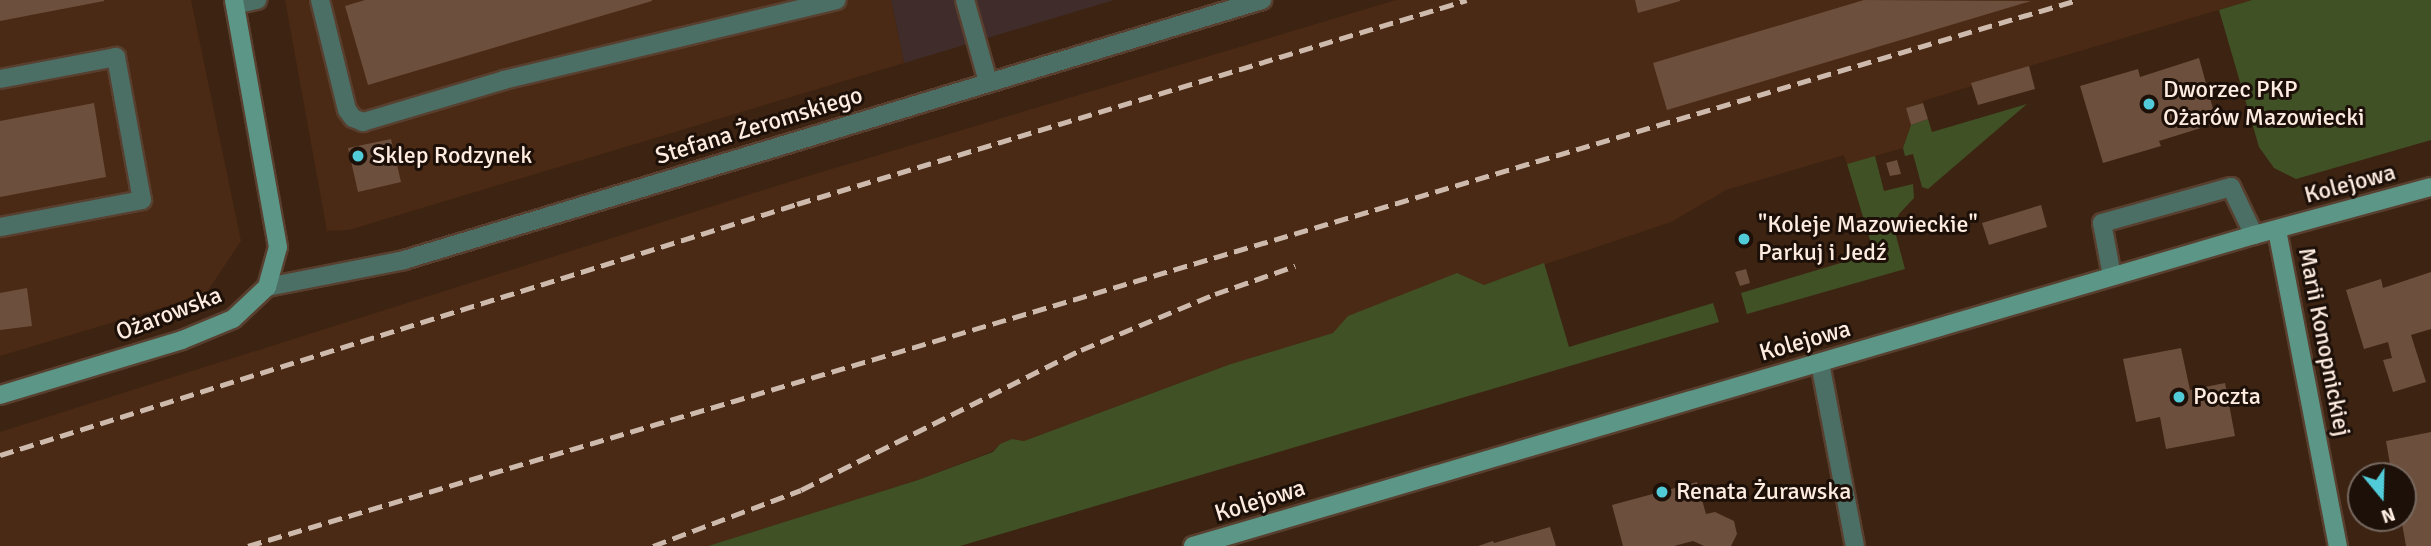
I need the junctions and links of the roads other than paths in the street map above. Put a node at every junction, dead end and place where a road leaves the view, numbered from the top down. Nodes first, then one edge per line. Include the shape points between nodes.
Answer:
1 (257, 0) edge
2 (320, 0) edge
3 (837, 0) edge
4 (965, 0) edge
5 (1262, 0) edge
6 (234, 3) edge
7 (0, 79) edge
8 (988, 82) junction
9 (2431, 187) edge
10 (0, 227) edge
11 (2277, 230) junction
12 (2254, 235) junction
13 (2112, 276) junction
14 (267, 288) junction
15 (1819, 363) junction
16 (0, 395) edge
17 (1193, 546) edge
18 (1855, 546) edge
19 (2338, 546) edge

1 - 6 street
2 - 3 street via 346,110 363,122 504,80
4 - 8 street
5 - 8 street, Stefana Żeromskiego
6 - 14 street via 278,247
7 - 10 street via 116,57 142,200
8 - 14 street, Stefana Żeromskiego via 404,260
9 - 11 street, Kolejowa
11 - 12 street, Kolejowa
11 - 19 street, Marii Konopnickiej
12 - 13 street, Kolejowa
12 - 13 street via 2231,187 2102,223
13 - 15 street, Kolejowa
14 - 16 street, Ożarowska via 233,319 182,340
15 - 17 street, Kolejowa
15 - 18 street

